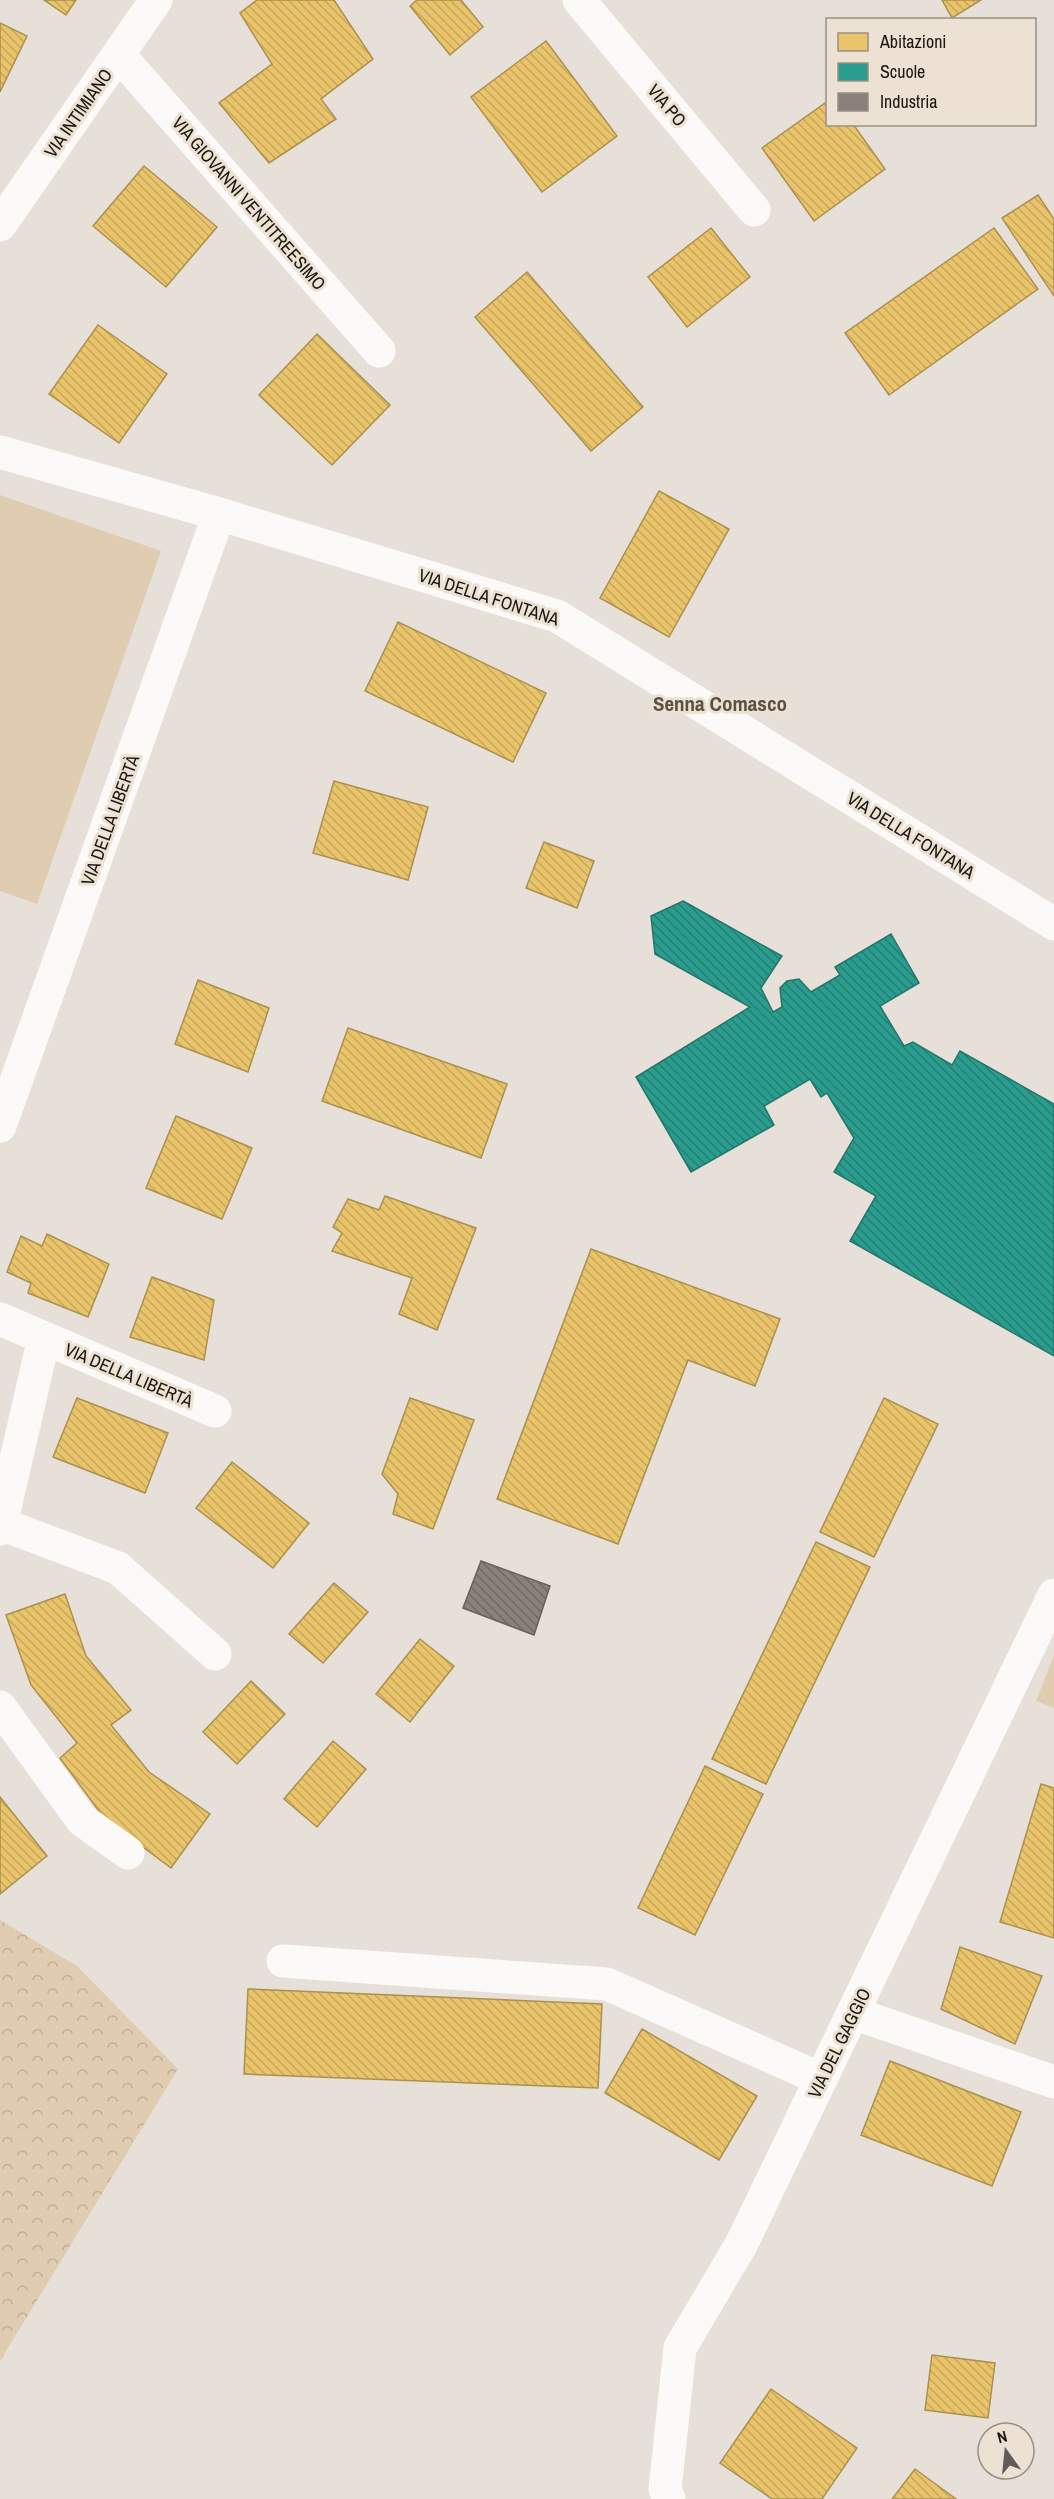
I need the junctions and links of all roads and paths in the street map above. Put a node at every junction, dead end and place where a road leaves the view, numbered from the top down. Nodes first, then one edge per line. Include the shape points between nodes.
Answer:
1 (156, 0) edge
2 (579, 0) edge
3 (119, 55) junction
4 (754, 210) dead end
5 (0, 225) edge
6 (380, 351) dead end
7 (0, 452) edge
8 (219, 514) junction
9 (1054, 924) edge
10 (0, 1126) edge
11 (0, 1319) edge
12 (44, 1338) junction
13 (215, 1411) dead end
14 (1, 1526) edge
15 (1054, 1595) edge
16 (215, 1654) dead end
17 (0, 1707) edge
18 (128, 1853) dead end
19 (283, 1961) dead end
20 (853, 2013) junction
21 (821, 2079) junction
22 (1054, 2082) edge
23 (669, 2499) edge

1 - 3 street, VIA INTIMIANO
2 - 4 street, VIA PO
3 - 5 street, VIA INTIMIANO
3 - 6 street, VIA GIOVANNI VENTITREESIMO
7 - 8 street, VIA DELLA FONTANA
8 - 9 street, VIA DELLA FONTANA via 557,616
8 - 10 street, VIA DELLA LIBERTÀ
11 - 12 street, VIA DELLA LIBERTÀ
12 - 13 street, VIA DELLA LIBERTÀ
12 - 14 street, VIA DELLA LIBERTÀ
14 - 16 street, VIA DELLA LIBERTÀ via 118,1568
15 - 20 street, VIA DEL GAGGIO
17 - 18 street via 82,1820
19 - 21 street via 607,1984
20 - 21 street, VIA DEL GAGGIO
20 - 22 street
21 - 23 street, VIA DEL GAGGIO via 742,2243 680,2348 666,2489

